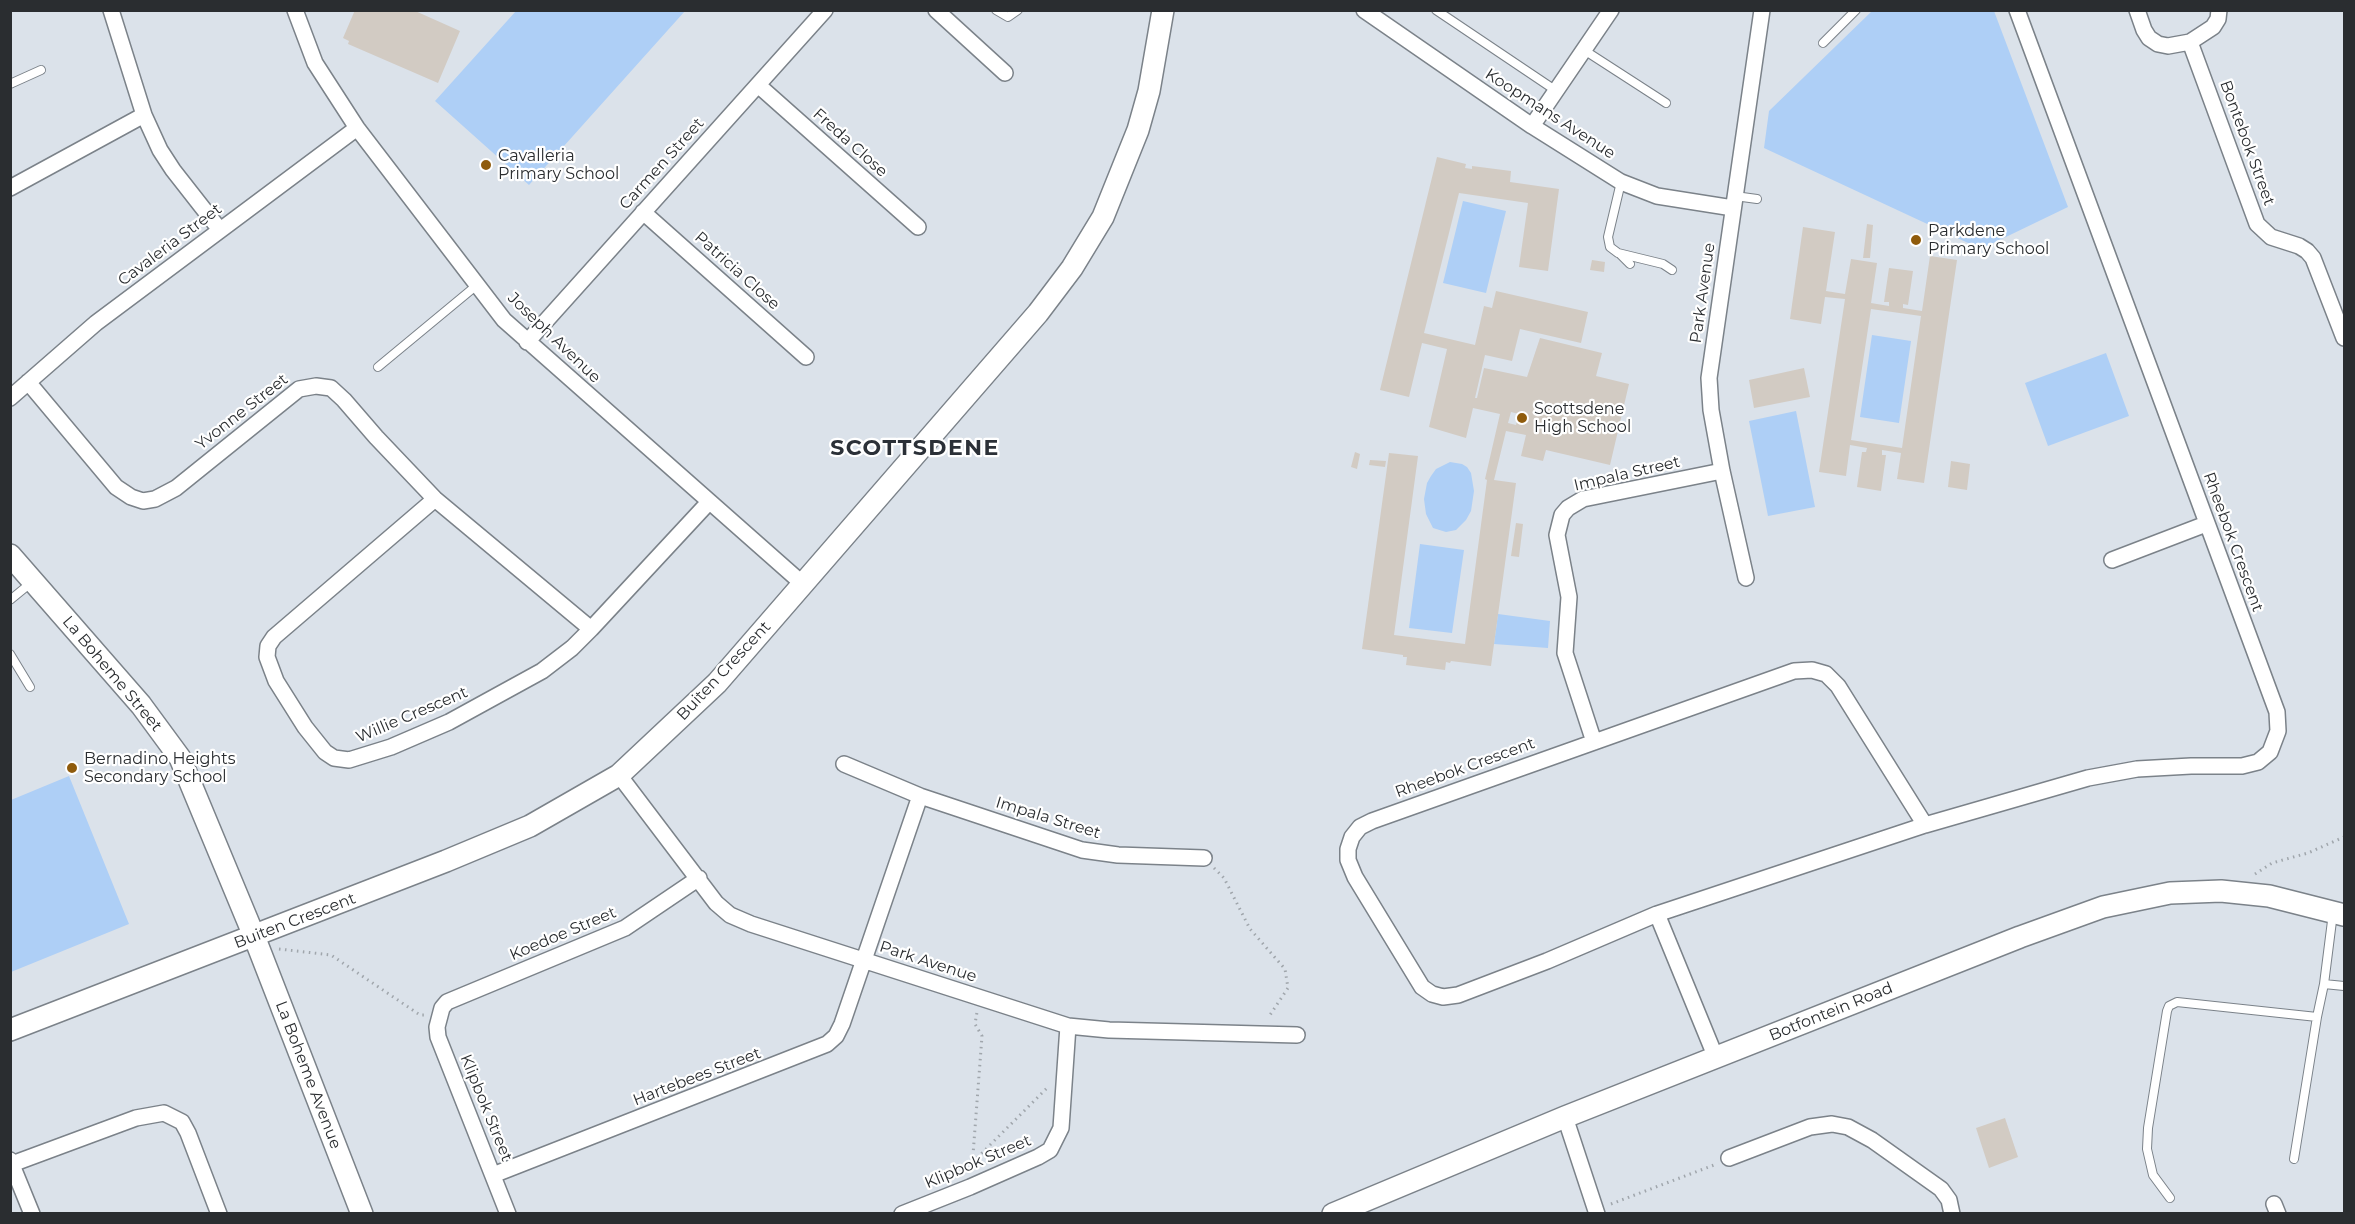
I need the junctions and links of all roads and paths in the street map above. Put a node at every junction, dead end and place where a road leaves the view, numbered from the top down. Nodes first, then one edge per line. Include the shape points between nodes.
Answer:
1 (111, 10) edge
2 (295, 10) edge
3 (825, 10) edge
4 (936, 10) edge
5 (996, 10) edge
6 (1018, 10) edge
7 (1163, 10) edge
8 (1364, 10) edge
9 (1436, 10) edge
10 (1611, 10) edge
11 (1762, 10) edge
12 (1856, 10) edge
13 (2017, 10) edge
14 (2137, 10) edge
15 (2219, 10) edge
16 (2190, 42) junction
17 (1823, 43) dead end
18 (1584, 50) junction
19 (41, 70) dead end
20 (1005, 73) dead end
21 (10, 84) edge
22 (758, 85) junction
23 (1555, 90) junction
24 (1666, 103) dead end
25 (144, 114) junction
26 (1532, 126) junction
27 (357, 128) junction
28 (1621, 182) junction
29 (10, 188) edge
30 (1757, 199) dead end
31 (1734, 202) junction
32 (644, 212) junction
33 (918, 227) dead end
34 (220, 230) junction
35 (1619, 253) junction
36 (1630, 264) dead end
37 (1672, 270) dead end
38 (477, 285) junction
39 (2344, 338) edge
40 (527, 342) junction
41 (806, 357) dead end
42 (378, 367) dead end
43 (28, 382) junction
44 (10, 398) edge
45 (1722, 471) junction
46 (435, 499) junction
47 (709, 502) junction
48 (2206, 524) junction
49 (10, 555) edge
50 (2112, 561) dead end
51 (1746, 578) dead end
52 (33, 581) junction
53 (804, 585) junction
54 (10, 600) edge
55 (591, 629) junction
56 (10, 654) edge
57 (30, 687) dead end
58 (1594, 742) junction
59 (844, 764) dead end
60 (619, 775) junction
61 (920, 796) junction
62 (1925, 825) junction
63 (2344, 837) edge
64 (1204, 858) joint
65 (2252, 876) dead end
66 (699, 878) junction
67 (1657, 914) junction
68 (2339, 914) edge
69 (254, 936) junction
70 (277, 949) dead end
71 (864, 960) junction
72 (2324, 984) junction
73 (2344, 986) edge
74 (979, 998) junction
75 (439, 1015) junction
76 (2317, 1017) junction
77 (1068, 1026) junction
78 (10, 1030) edge
79 (1264, 1034) junction
80 (1298, 1035) dead end
81 (1716, 1058) junction
82 (1064, 1072) junction
83 (1565, 1117) junction
84 (1729, 1158) joint
85 (2294, 1159) dead end
86 (11, 1162) edge
87 (972, 1163) junction
88 (493, 1175) junction
89 (970, 1187) junction
90 (2170, 1198) dead end
91 (1596, 1212) edge
92 (32, 1214) edge
93 (219, 1214) edge
94 (362, 1214) edge
95 (508, 1214) edge
96 (902, 1214) edge
97 (1333, 1214) edge
98 (1952, 1214) edge

1 - 25 street
2 - 27 street, Joseph Avenue via 315,63
3 - 22 street, Carmen Street
4 - 20 street
5 - 6 lane via 1008,17
7 - 53 street, Buiten Crescent via 1138,130 1102,217 1072,268 1038,313
8 - 26 street, Koopmans Avenue
9 - 23 lane
10 - 18 street
11 - 31 street, Park Avenue
12 - 17 lane
13 - 48 street, Rheebok Crescent
14 - 16 street via 2144,30 2158,44
15 - 16 street via 2213,27
16 - 39 street, Bontebok Street via 2258,224 2271,237 2299,246 2313,258
18 - 23 street
18 - 24 lane
19 - 21 lane
22 - 32 street, Carmen Street
22 - 33 street, Freda Close
23 - 26 street
25 - 29 street
25 - 34 street via 173,170
26 - 28 street, Koopmans Avenue
27 - 34 street, Cavaleria Street
27 - 38 street, Joseph Avenue
28 - 31 street, Koopmans Avenue via 1657,196
28 - 35 lane via 1608,242
30 - 31 lane
31 - 45 street, Park Avenue via 1709,378
32 - 40 street, Carmen Street
32 - 41 street, Patricia Close
34 - 43 street, Cavaleria Street via 96,323
35 - 36 lane
35 - 37 lane via 1660,263
38 - 40 street, Joseph Avenue
38 - 42 lane
40 - 47 street, Joseph Avenue
43 - 44 street, Cavaleria Street
43 - 46 street, Yvonne Street via 116,487 143,501 176,488 299,388 316,386 331,388 344,400
45 - 51 street, Park Avenue
45 - 58 street, Impala Street via 1583,499 1562,515 1557,535 1569,597 1565,653
46 - 55 street, Yvonne Street
46 - 55 street, Willie Crescent via 268,646 267,657 276,681 325,752 349,760 449,722 542,671
47 - 53 street, Joseph Avenue
47 - 55 street, Willie Crescent
48 - 50 street
48 - 62 street, Rheebok Crescent via 2277,712 2278,731 2270,752 2258,762 2242,766 2137,769 2088,778
49 - 52 street, La Boheme Street
52 - 54 lane
52 - 69 street, La Boheme Street via 141,705 180,758
53 - 60 street, Buiten Crescent via 717,683
56 - 57 lane
58 - 62 street, Rheebok Crescent via 1794,670 1812,670 1826,674 1838,686
58 - 67 street, Rheebok Crescent via 1372,821 1352,837 1348,860 1422,987 1443,997 1458,995 1547,961
59 - 61 street, Impala Street
60 - 66 street, Park Avenue
60 - 69 street, Buiten Crescent via 530,826
61 - 64 street, Impala Street via 1082,850
61 - 71 street
62 - 67 street, Rheebok Crescent
63 - 65 path via 2272,863
64 - 79 path via 1224,878 1251,929 1285,969 1288,988 1268,1019
66 - 71 street, Park Avenue via 716,903 730,915
66 - 75 street, Koedoe Street via 625,928 447,1002
67 - 81 street
68 - 72 lane
68 - 81 street, Botfontein Road via 2269,896 2221,891 2170,893 2103,907
69 - 78 street, Buiten Crescent
69 - 94 street, La Boheme Avenue
70 - 75 path via 332,955 420,1015
71 - 74 street, Park Avenue
71 - 88 street, Hartebees Street via 842,1024 827,1044
72 - 73 lane
72 - 76 lane
74 - 77 street, Park Avenue
74 - 87 path via 975,1024 982,1036
75 - 88 street, Klipbok Street via 438,1037
76 - 85 lane
76 - 90 lane via 2177,1002 2169,1006 2148,1128 2148,1149 2153,1175
77 - 79 street, Park Avenue
77 - 82 street, Klipbok Street
79 - 80 street, Park Avenue
81 - 83 street, Botfontein Road
82 - 87 path
82 - 89 street, Klipbok Street via 1061,1128 1050,1150
83 - 91 street
83 - 97 street, Botfontein Road
84 - 91 path
84 - 98 street via 1810,1127 1848,1127 1941,1189
86 - 92 street
86 - 93 street via 136,1118 164,1113 182,1122 188,1133
87 - 89 path
88 - 95 street, Klipbok Street
89 - 96 street, Klipbok Street

